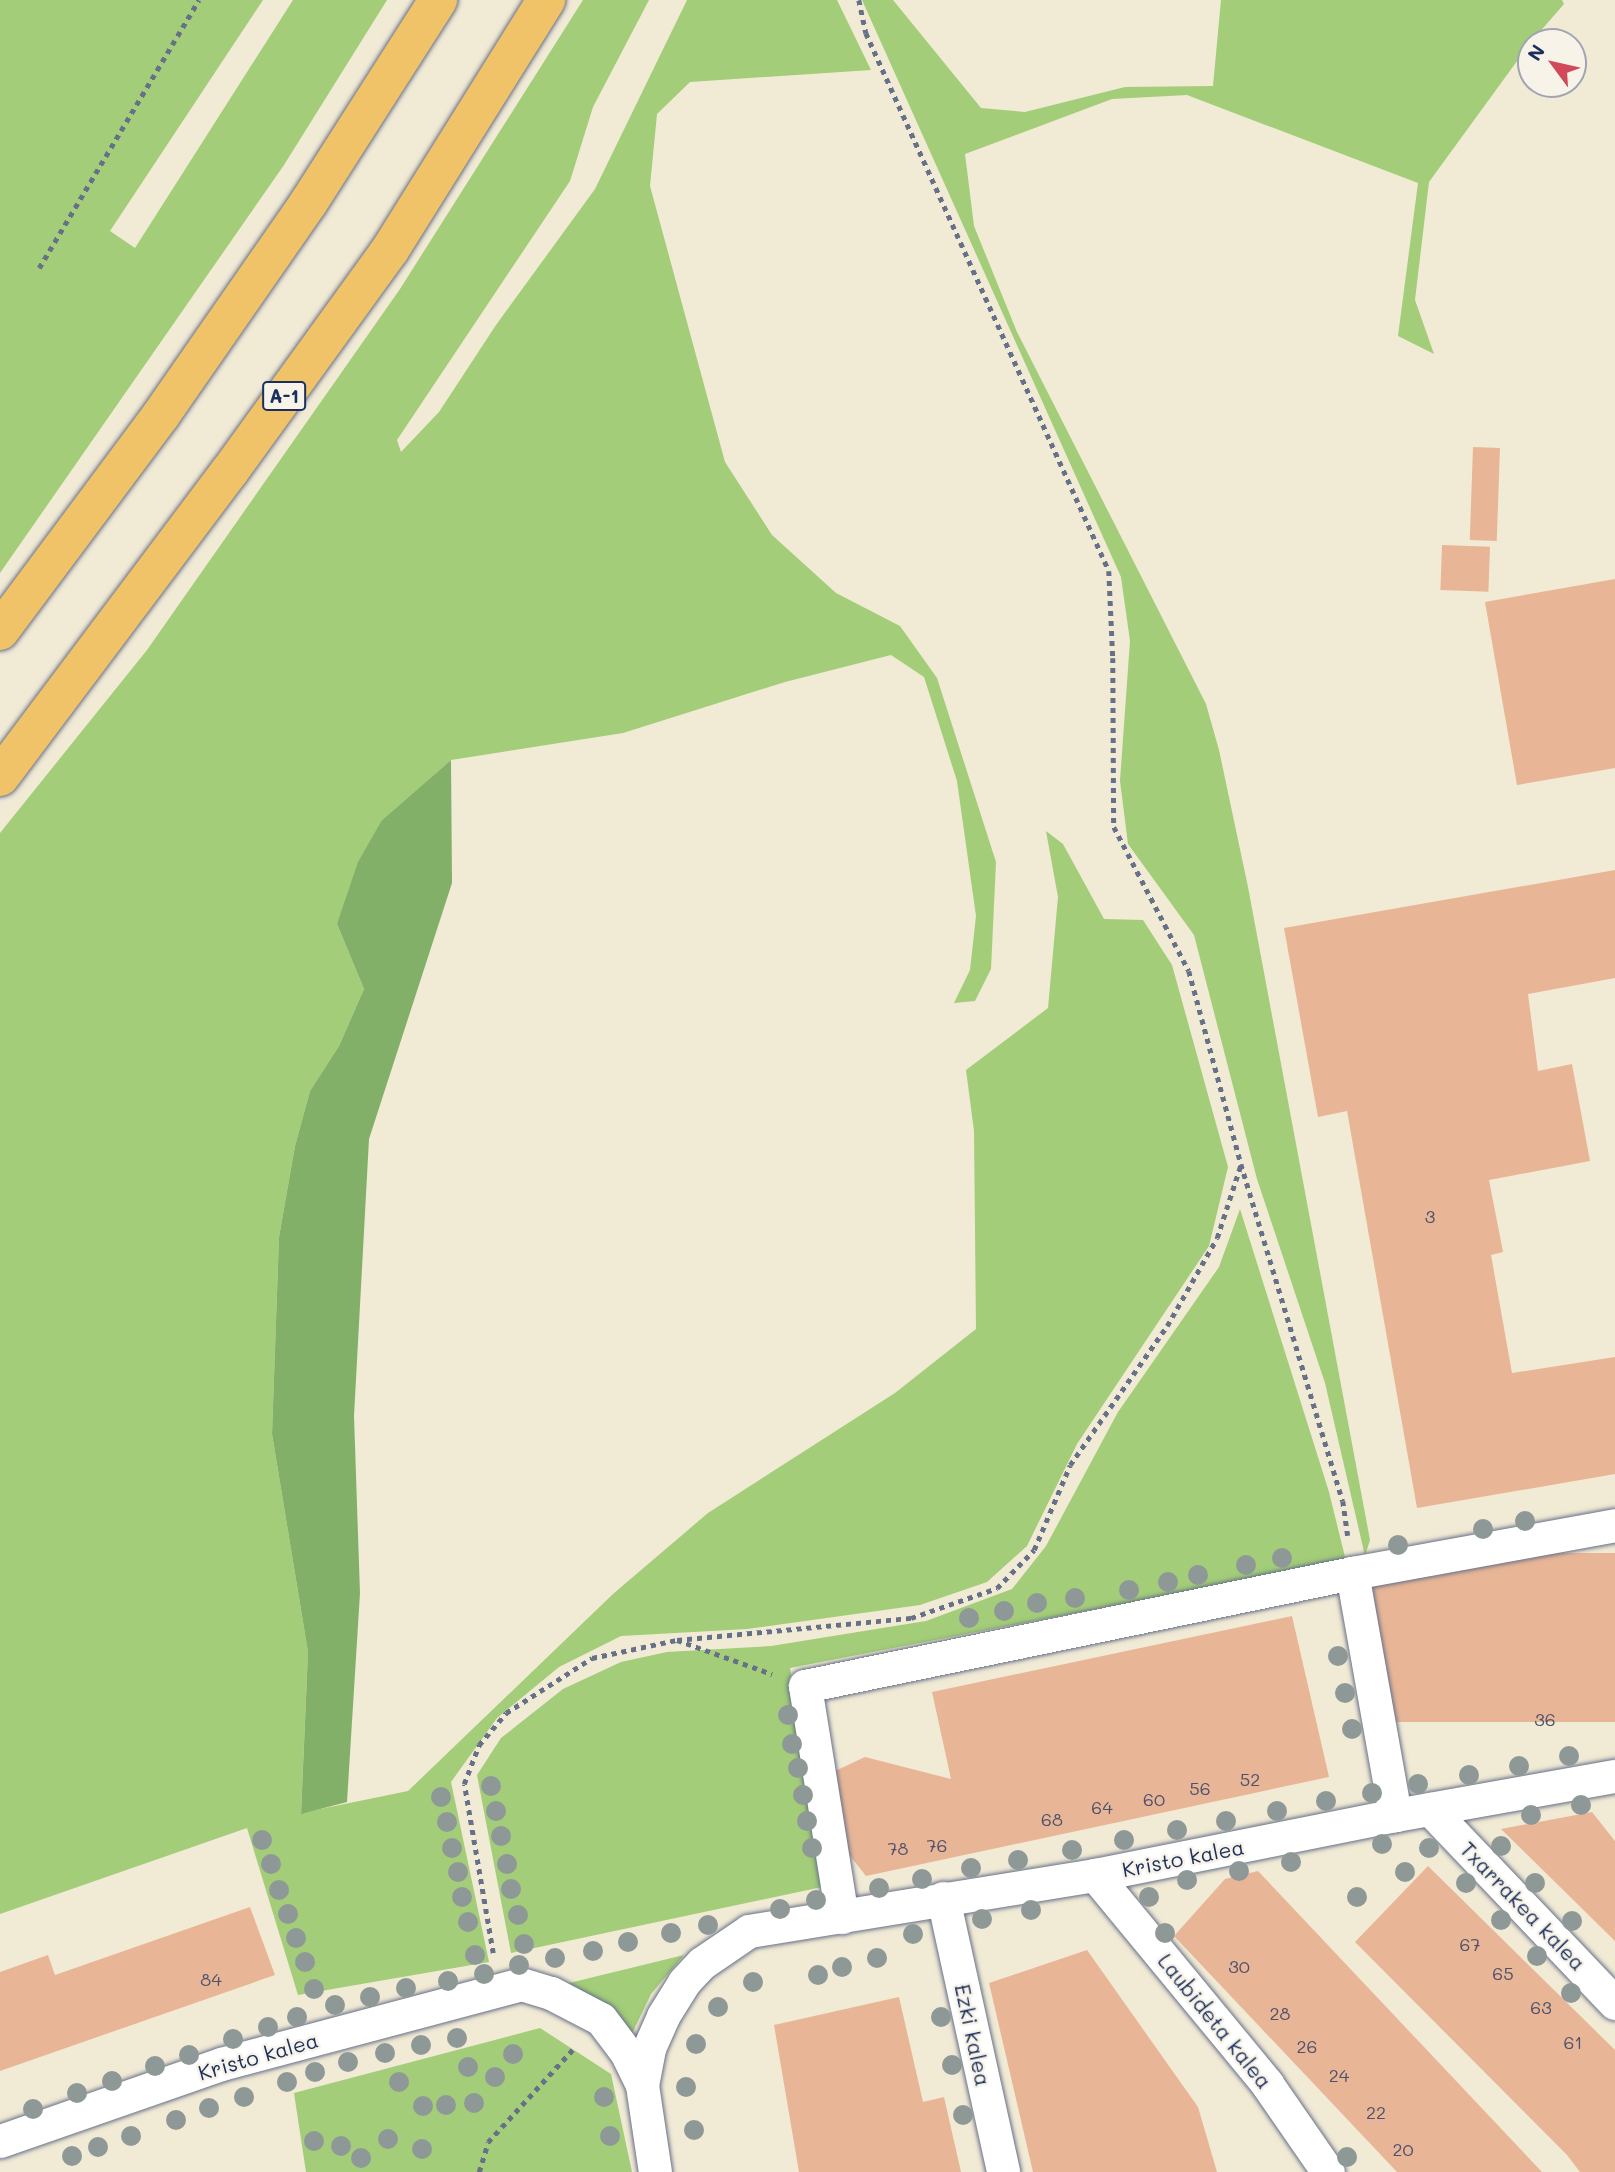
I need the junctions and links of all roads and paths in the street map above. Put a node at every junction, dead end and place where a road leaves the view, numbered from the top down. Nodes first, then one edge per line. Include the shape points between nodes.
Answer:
1 (199, 0) edge
2 (438, 0) edge
3 (545, 0) edge
4 (859, 0) edge
5 (39, 268) dead end
6 (0, 631) edge
7 (0, 777) edge
8 (1241, 1164) junction
9 (1615, 1525) edge
10 (1352, 1573) junction
11 (677, 1640) junction
12 (805, 1686) junction
13 (1615, 1776) edge
14 (1430, 1809) junction
15 (1395, 1815) junction
16 (1096, 1875) junction
17 (943, 1898) junction
18 (842, 1917) junction
19 (510, 1987) junction
20 (1615, 2003) edge
21 (601, 2019) junction
22 (642, 2085) junction
23 (0, 2141) edge
24 (479, 2172) edge
25 (655, 2172) edge
26 (1003, 2172) edge
27 (1328, 2172) edge

1 - 5 path
2 - 6 highway via 294,224 161,415
3 - 7 highway, A-1 via 390,250
4 - 8 path via 866,33 1109,571 1114,827 1189,971
8 - 10 path via 1343,1501
8 - 11 path via 1217,1238 1167,1326 1070,1465 1034,1550 997,1588 911,1618
9 - 10 street
10 - 12 street
10 - 15 street
11 - 12 path
11 - 19 path via 592,1658 506,1713 479,1745 464,1784
12 - 18 street
13 - 14 street, Kristo kalea
14 - 15 street, Kristo kalea
14 - 20 street, Txarrakea kalea
15 - 16 street, Kristo kalea
16 - 17 street, Kristo kalea
16 - 27 street, Laubideta kalea via 1267,2084
17 - 18 street, Kristo kalea
17 - 26 street, Ezki kalea
18 - 22 street, Kristo kalea via 749,1931 702,1963 663,2016 649,2048
19 - 21 street via 551,1993
19 - 23 street, Kristo kalea via 221,2064
21 - 22 street via 626,2052
21 - 24 path via 488,2142
22 - 25 street

